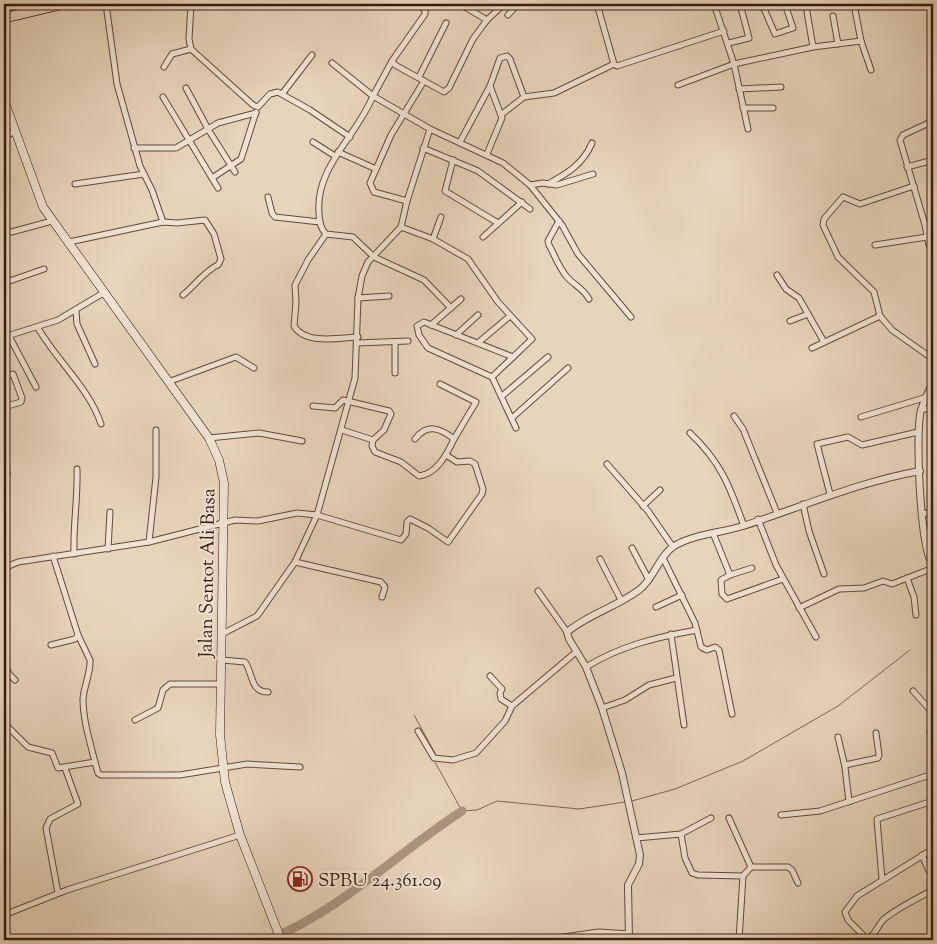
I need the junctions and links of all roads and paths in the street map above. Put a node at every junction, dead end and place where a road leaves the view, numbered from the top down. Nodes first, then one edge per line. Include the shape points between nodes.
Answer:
1 (63, 4) edge
2 (106, 4) edge
3 (191, 4) edge
4 (417, 4) edge
5 (460, 4) edge
6 (518, 4) edge
7 (596, 4) edge
8 (714, 4) edge
9 (740, 4) edge
10 (762, 4) edge
11 (784, 4) edge
12 (854, 4) edge
13 (502, 6) dead end
14 (807, 12) dead end
15 (508, 15) dead end
16 (833, 16) dead end
17 (4, 18) edge
18 (486, 20) junction
19 (446, 23) dead end
20 (724, 31) junction
21 (861, 41) junction
22 (729, 43) junction
23 (838, 44) junction
24 (813, 47) junction
25 (191, 49) junction
26 (312, 55) dead end
27 (392, 61) junction
28 (332, 63) dead end
29 (614, 64) junction
30 (734, 64) junction
31 (164, 67) dead end
32 (870, 70) dead end
33 (422, 79) junction
34 (678, 85) dead end
35 (490, 86) junction
36 (781, 87) dead end
37 (186, 88) dead end
38 (739, 89) junction
39 (282, 94) junction
40 (373, 96) junction
41 (163, 97) dead end
42 (524, 98) junction
43 (4, 100) edge
44 (258, 107) junction
45 (743, 108) junction
46 (773, 108) dead end
47 (256, 113) junction
48 (405, 114) junction
49 (502, 114) junction
50 (933, 121) edge
51 (208, 129) junction
52 (430, 129) junction
53 (748, 129) dead end
54 (16, 132) junction
55 (4, 135) edge
56 (350, 137) junction
57 (189, 142) junction
58 (313, 142) dead end
59 (460, 142) junction
60 (592, 143) dead end
61 (134, 148) junction
62 (424, 148) junction
63 (336, 154) junction
64 (487, 154) junction
65 (453, 160) junction
66 (933, 160) edge
67 (231, 166) junction
68 (907, 167) junction
69 (376, 169) junction
70 (235, 172) dead end
71 (144, 174) junction
72 (594, 174) dead end
73 (212, 178) junction
74 (75, 184) dead end
75 (548, 184) junction
76 (530, 185) junction
77 (914, 186) junction
78 (218, 188) dead end
79 (268, 197) dead end
80 (407, 201) junction
81 (522, 202) junction
82 (530, 208) dead end
83 (441, 217) dead end
84 (52, 221) junction
85 (559, 221) junction
86 (162, 222) junction
87 (320, 222) junction
88 (498, 223) junction
89 (402, 227) junction
90 (4, 234) edge
91 (326, 234) junction
92 (482, 237) dead end
93 (927, 237) junction
94 (433, 239) junction
95 (69, 242) junction
96 (875, 245) dead end
97 (933, 250) edge
98 (374, 257) junction
99 (44, 269) dead end
100 (777, 275) dead end
101 (4, 283) edge
102 (105, 292) junction
103 (183, 295) dead end
104 (389, 296) dead end
105 (358, 298) junction
106 (589, 299) dead end
107 (461, 300) dead end
108 (451, 308) junction
109 (76, 311) junction
110 (808, 314) junction
111 (478, 315) dead end
112 (510, 316) junction
113 (880, 316) junction
114 (631, 318) dead end
115 (790, 321) dead end
116 (431, 325) junction
117 (38, 328) junction
118 (456, 335) junction
119 (6, 336) edge
120 (358, 337) junction
121 (408, 341) dead end
122 (479, 342) junction
123 (824, 342) junction
124 (357, 343) junction
125 (395, 343) junction
126 (812, 348) dead end
127 (513, 357) junction
128 (548, 357) dead end
129 (933, 359) edge
130 (95, 364) dead end
131 (254, 368) dead end
132 (568, 368) dead end
133 (395, 373) dead end
134 (4, 375) edge
135 (492, 377) junction
136 (168, 382) junction
137 (933, 382) edge
138 (440, 384) dead end
139 (36, 387) dead end
140 (502, 396) junction
141 (927, 397) junction
142 (350, 402) junction
143 (314, 406) dead end
144 (933, 406) edge
145 (4, 407) edge
146 (921, 410) junction
147 (734, 416) dead end
148 (861, 416) dead end
149 (512, 418) junction
150 (101, 424) dead end
151 (516, 428) dead end
152 (156, 430) dead end
153 (342, 430) junction
154 (918, 432) junction
155 (690, 433) dead end
156 (208, 438) junction
157 (415, 439) dead end
158 (454, 439) junction
159 (373, 440) junction
160 (302, 442) dead end
161 (446, 455) junction
162 (607, 464) dead end
163 (77, 469) dead end
164 (920, 471) junction
165 (660, 490) dead end
166 (830, 494) junction
167 (803, 504) junction
168 (644, 506) junction
169 (110, 512) dead end
170 (933, 512) edge
171 (777, 513) junction
172 (922, 514) junction
173 (318, 515) junction
174 (758, 519) junction
175 (225, 522) junction
176 (744, 526) junction
177 (713, 533) junction
178 (149, 542) junction
179 (673, 547) junction
180 (632, 548) dead end
181 (108, 549) junction
182 (74, 554) junction
183 (53, 556) junction
184 (663, 558) junction
185 (600, 559) dead end
186 (295, 562) junction
187 (933, 567) edge
188 (4, 568) edge
189 (752, 568) dead end
190 (824, 574) dead end
191 (730, 575) junction
192 (907, 578) junction
193 (649, 580) junction
194 (783, 580) junction
195 (538, 591) dead end
196 (682, 595) junction
197 (382, 597) dead end
198 (621, 600) junction
199 (656, 607) dead end
200 (799, 608) junction
201 (916, 615) dead end
202 (697, 630) junction
203 (567, 632) junction
204 (222, 634) junction
205 (671, 634) junction
206 (78, 635) junction
207 (816, 637) dead end
208 (51, 645) dead end
209 (576, 652) junction
210 (222, 660) junction
211 (4, 661) edge
212 (586, 667) junction
213 (490, 676) dead end
214 (676, 678) junction
215 (15, 680) dead end
216 (221, 684) junction
217 (913, 691) dead end
218 (268, 692) dead end
219 (512, 706) junction
220 (602, 708) junction
221 (933, 713) edge
222 (732, 714) dead end
223 (135, 720) dead end
224 (4, 723) edge
225 (684, 725) dead end
226 (418, 731) dead end
227 (876, 733) dead end
228 (838, 737) dead end
229 (94, 762) junction
230 (845, 765) junction
231 (223, 767) junction
232 (300, 767) dead end
233 (65, 768) junction
234 (933, 774) edge
235 (933, 801) edge
236 (849, 802) junction
237 (781, 815) dead end
238 (712, 818) dead end
239 (729, 818) dead end
240 (681, 834) junction
241 (240, 835) junction
242 (636, 838) junction
243 (933, 849) edge
244 (922, 855) junction
245 (751, 868) junction
246 (743, 876) junction
247 (882, 879) junction
248 (933, 880) edge
249 (798, 883) dead end
250 (933, 890) edge
251 (58, 893) junction
252 (4, 915) edge
253 (592, 933) junction
254 (629, 937) edge
255 (557, 938) dead end
256 (281, 940) edge
257 (591, 940) edge
258 (739, 940) edge
259 (865, 940) edge

1 - 17 highway
2 - 61 street via 117,84
3 - 25 street
4 - 27 street via 425,14
5 - 18 street
6 - 15 street
7 - 29 street
8 - 20 street
9 - 22 street via 749,38
10 - 11 street via 775,34 793,28
12 - 21 street
13 - 18 street
14 - 24 street
16 - 23 street
18 - 33 street via 446,91
19 - 33 street
20 - 22 street
20 - 29 street via 617,66
21 - 23 street
21 - 32 street
22 - 30 street
23 - 24 street
24 - 30 street
25 - 31 street via 172,54
25 - 44 street
26 - 39 street
27 - 33 street
27 - 40 street
28 - 40 street
29 - 42 street via 554,93
30 - 34 street
30 - 38 street
33 - 48 street
35 - 42 street via 500,58 507,56
35 - 49 street
35 - 59 street
36 - 38 street
37 - 51 street
38 - 45 street
39 - 44 street via 270,94
39 - 56 street
40 - 48 street
40 - 56 street
41 - 57 street
42 - 49 street
43 - 54 main road, Jalan Sentot Ali Basa
44 - 47 street
45 - 46 street
45 - 53 street
47 - 51 street via 223,121
47 - 67 street via 241,159
48 - 52 street
48 - 69 street via 391,135
49 - 64 street
50 - 68 street via 901,138
51 - 57 street
51 - 67 street
52 - 59 street
52 - 62 street
54 - 55 street
54 - 84 main road, Jalan Sentot Ali Basa via 36,192
56 - 63 street
57 - 61 street via 176,148
57 - 73 street
58 - 63 street
59 - 64 street
60 - 75 street via 586,157 577,166
61 - 71 street
62 - 65 street
62 - 80 street
63 - 69 street
63 - 87 street via 318,198
64 - 76 street
65 - 81 street via 478,171
65 - 88 street via 445,191
66 - 68 street
67 - 70 street
67 - 73 street
68 - 77 street
69 - 80 street via 371,189
71 - 74 street
71 - 86 street
72 - 75 street
73 - 78 street
75 - 76 street
76 - 85 street
77 - 93 street
77 - 113 street via 860,204 843,196 824,220 824,228 838,256 874,292
79 - 87 street via 275,217
80 - 89 street
81 - 82 street
81 - 88 street
83 - 94 street
84 - 90 street
84 - 95 main road, Jalan Sentot Ali Basa
85 - 106 street via 549,245 561,269
85 - 114 street via 578,254
86 - 95 street
86 - 103 street via 205,220 218,246 220,263 210,268
87 - 91 street
88 - 92 street
89 - 94 street
89 - 98 street
91 - 98 street via 353,237
91 - 120 street via 295,285 294,326 299,333 310,338
93 - 96 street
93 - 97 street
94 - 112 street via 468,259
95 - 102 main road, Jalan Sentot Ali Basa
98 - 105 street via 362,276
98 - 108 street via 424,280
99 - 101 street
100 - 110 street via 786,289 797,294
102 - 109 street
102 - 136 main road, Jalan Sentot Ali Basa
104 - 105 street
105 - 120 street
107 - 108 street
108 - 116 street
109 - 117 street
109 - 130 street via 78,324
110 - 115 street
110 - 123 street
111 - 118 street
112 - 122 street
112 - 127 street via 532,339
113 - 123 street
113 - 129 street via 892,330
116 - 118 street
116 - 135 street via 424,322 417,326 423,344
117 - 119 street
117 - 150 street via 54,354 94,404
118 - 122 street
119 - 139 street
120 - 124 street
121 - 125 street
122 - 127 street
123 - 126 street
124 - 125 street
124 - 142 street
125 - 133 street
127 - 135 street
128 - 140 street
131 - 136 street via 236,357
132 - 149 street
134 - 145 street via 13,374 22,398 21,402
135 - 140 street
136 - 156 main road, Jalan Sentot Ali Basa
137 - 141 street
138 - 158 street via 476,402
140 - 149 street
141 - 146 street
141 - 148 street
142 - 143 street via 343,400 335,408
142 - 153 street
142 - 159 street via 390,412 384,430
144 - 146 street
146 - 154 street
147 - 171 street via 743,429
149 - 151 street
152 - 178 street via 156,478
153 - 159 street
153 - 173 street
154 - 164 street
154 - 166 street via 862,445 848,437 817,444
155 - 176 street via 711,453 729,485
156 - 160 street via 259,433
156 - 175 main road, Jalan Sentot Ali Basa via 219,460 224,483
157 - 158 street via 422,430 432,428
158 - 161 street
159 - 161 street via 375,452 401,462 419,476 432,471
161 - 173 street via 457,462 475,464 483,489 448,542 410,519 406,534 397,540
162 - 168 street
163 - 182 street
164 - 166 street
164 - 172 street
165 - 168 street
166 - 167 street
167 - 171 street
167 - 190 street
168 - 179 street
169 - 181 street
170 - 172 street
171 - 174 street
172 - 187 street via 928,556
173 - 175 street via 297,513 264,520
173 - 186 street
174 - 176 street
174 - 194 street
175 - 178 street
175 - 204 main road, Jalan Sentot Ali Basa
176 - 177 street
177 - 179 street
177 - 191 street
178 - 181 street
179 - 184 street
180 - 193 street
181 - 182 street
182 - 183 street
183 - 188 street
183 - 206 street
184 - 193 street
184 - 196 street
185 - 198 street
186 - 197 street via 380,582 385,587
186 - 204 street via 257,616
187 - 192 street
189 - 191 street
191 - 194 street via 721,580 720,585 727,599
192 - 200 street via 891,584 883,581 864,588 839,589
192 - 201 street
193 - 198 street
194 - 200 street
195 - 203 street
196 - 199 street
196 - 202 street
198 - 203 street via 580,621
200 - 207 street
202 - 205 street
202 - 222 street via 701,647 719,650
203 - 209 street
204 - 210 main road, Jalan Sentot Ali Basa
205 - 212 street via 607,654
205 - 214 street
206 - 208 street via 75,640
206 - 229 street via 90,660 83,700
209 - 212 street
209 - 219 street
210 - 216 main road, Jalan Sentot Ali Basa
210 - 218 street via 245,662 255,686
211 - 215 street
212 - 220 street
213 - 219 street via 502,689 502,699
214 - 220 street via 649,685 625,700
214 - 225 street
216 - 223 street via 170,684 164,690 158,708
216 - 231 main road, Jalan Sentot Ali Basa
217 - 221 street
219 - 226 street via 505,721 485,746 464,758 434,758
220 - 242 street
224 - 233 street via 28,747 50,752 58,768
227 - 230 street via 878,758
228 - 230 street
229 - 231 street via 98,774 106,776 180,775
229 - 233 street
230 - 236 street
231 - 232 street via 247,764
231 - 241 main road, Jalan Sentot Ali Basa via 224,782
233 - 251 street via 78,804 50,819 46,828
234 - 236 street
235 - 247 street via 877,819
236 - 237 street via 820,811
238 - 240 street
239 - 245 street
240 - 242 street
240 - 246 street via 692,873 698,876
241 - 251 street
241 - 256 main road, Jalan Sentot Ali Basa
242 - 254 street via 641,860 628,885
243 - 244 street
244 - 247 street
244 - 248 street
245 - 246 street
245 - 249 street via 788,867
246 - 258 street
247 - 259 street via 856,898 844,915
250 - 259 street via 904,904
251 - 252 street
253 - 254 street
253 - 255 street
253 - 257 street

